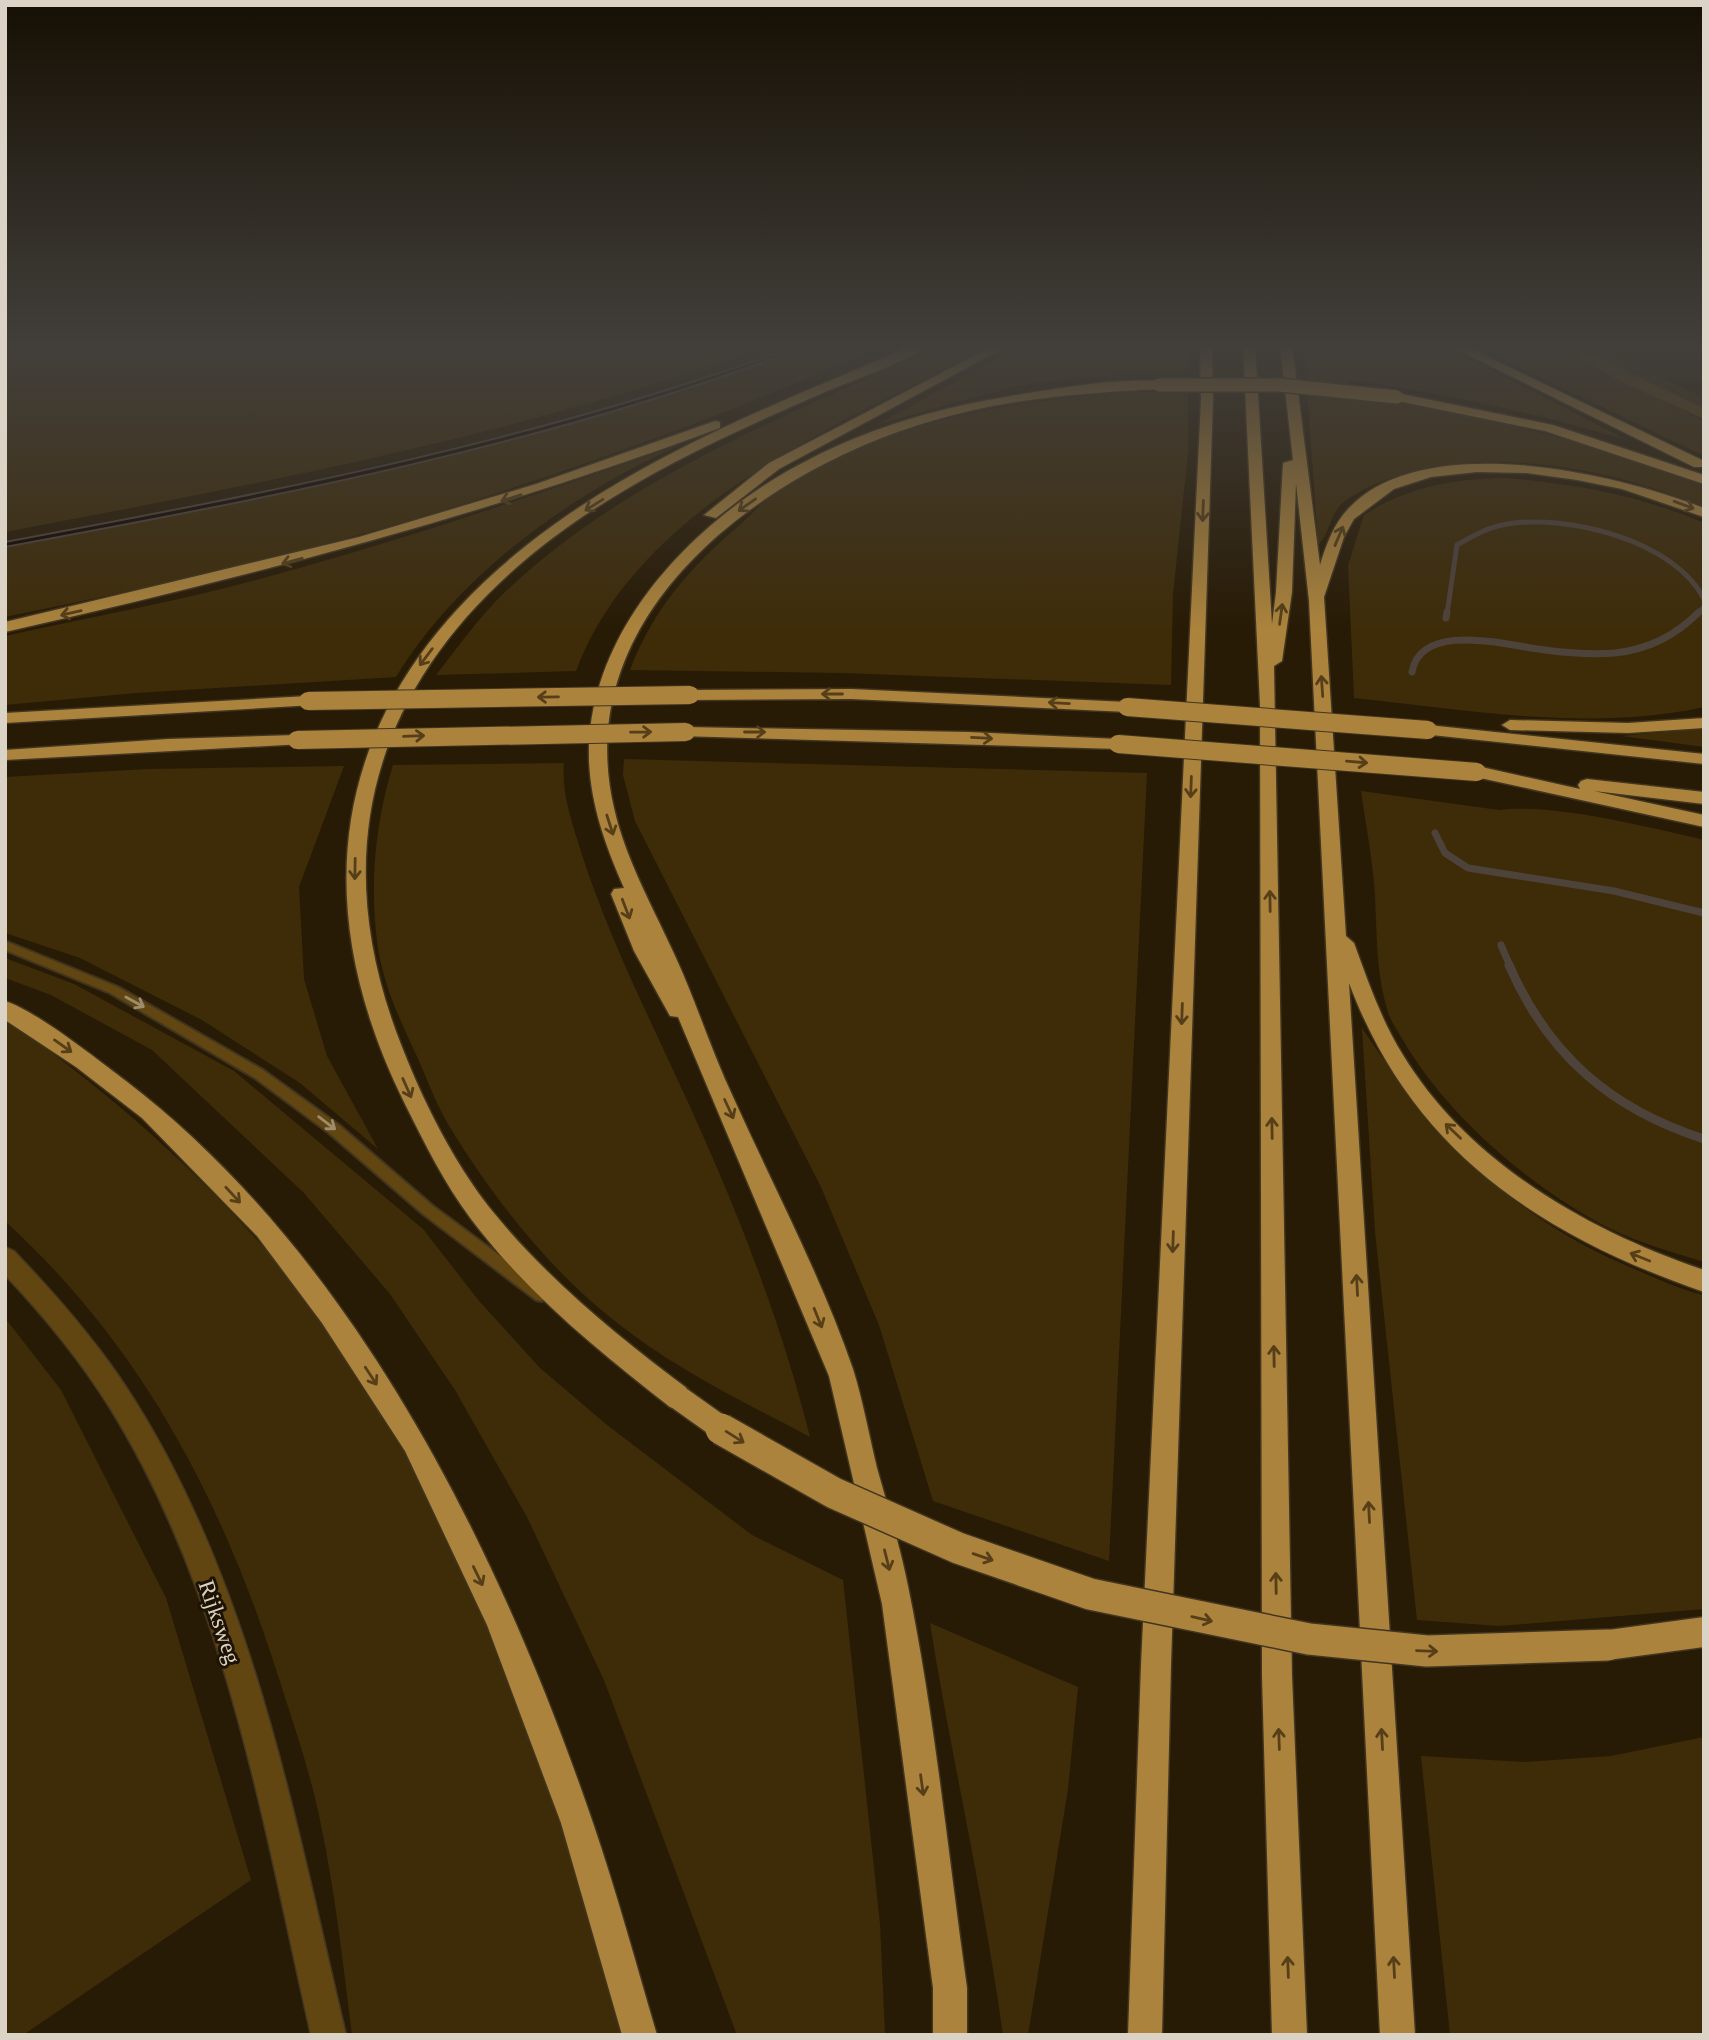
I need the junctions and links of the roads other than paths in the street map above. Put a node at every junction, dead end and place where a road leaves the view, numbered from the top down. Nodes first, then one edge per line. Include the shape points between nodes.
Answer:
1 (678, 440) edge
2 (716, 440) edge
3 (823, 440) edge
4 (864, 440) edge
5 (1205, 440) edge
6 (1254, 440) edge
7 (1290, 440) edge
8 (1297, 440) edge
9 (1585, 440) edge
10 (1651, 440) edge
11 (1704, 466) edge
12 (1704, 480) edge
13 (1704, 513) edge
14 (1317, 601) junction
15 (5, 627) edge
16 (1268, 705) junction
17 (5, 718) edge
18 (1704, 723) edge
19 (1470, 729) junction
20 (5, 755) edge
21 (1704, 759) edge
22 (1477, 772) junction
23 (1704, 798) edge
24 (1704, 821) edge
25 (1337, 925) junction
26 (5, 945) edge
27 (5, 1009) edge
28 (700, 1047) junction
29 (5, 1258) edge
30 (1704, 1281) edge
31 (620, 1354) junction
32 (1704, 1632) edge
33 (329, 2035) edge
34 (640, 2035) edge
35 (950, 2035) edge
36 (1145, 2035) edge
37 (1290, 2035) edge
38 (1398, 2035) edge

1 -> 15 highway via 446,519 236,576
2 -> 31 highway via 615,491 533,548 469,608 415,672 390,719 366,781 356,834 355,885 363,962 376,1016 409,1094 458,1183 556,1296
3 -> 28 highway via 774,466 733,496 666,558 621,623 587,715 592,811 609,864 644,951
4 -> 28 highway, bridge via 809,464 732,516 695,548 629,629 611,670 601,714 603,801 637,898 675,977
5 -> 36 highway via 1156,1651
6 - 16 highway
16 -> 7 highway via 1284,592
8 - 14 highway
12 -> 9 highway, bridge
10 - 11 highway
14 -> 13 highway via 1340,530 1354,509 1374,493 1430,474 1498,468 1578,475
25 -> 14 highway
37 -> 16 highway via 1277,1676
19 -> 17 highway, bridge via 864,695 308,701
18 - 19 highway via 1628,729
19 - 21 highway
20 -> 22 highway, bridge via 169,744 686,732 1118,744
22 - 23 highway
22 - 24 highway
30 -> 25 highway via 1611,1245 1550,1212 1500,1175 1445,1123 1406,1078 1374,1024
38 -> 25 highway
26 -> 31 lane via 114,990 259,1074 334,1129 428,1210
27 -> 34 highway via 150,1112 265,1229 331,1315 414,1442 499,1619 577,1823
28 -> 35 highway via 766,1190 841,1374 896,1599 950,1988
29 - 33 street, Rijksweg via 61,1317 132,1421 192,1544 253,1718
31 -> 32 highway, bridge via 726,1432 834,1493 958,1548 1090,1594 1309,1639 1414,1650 1608,1645

